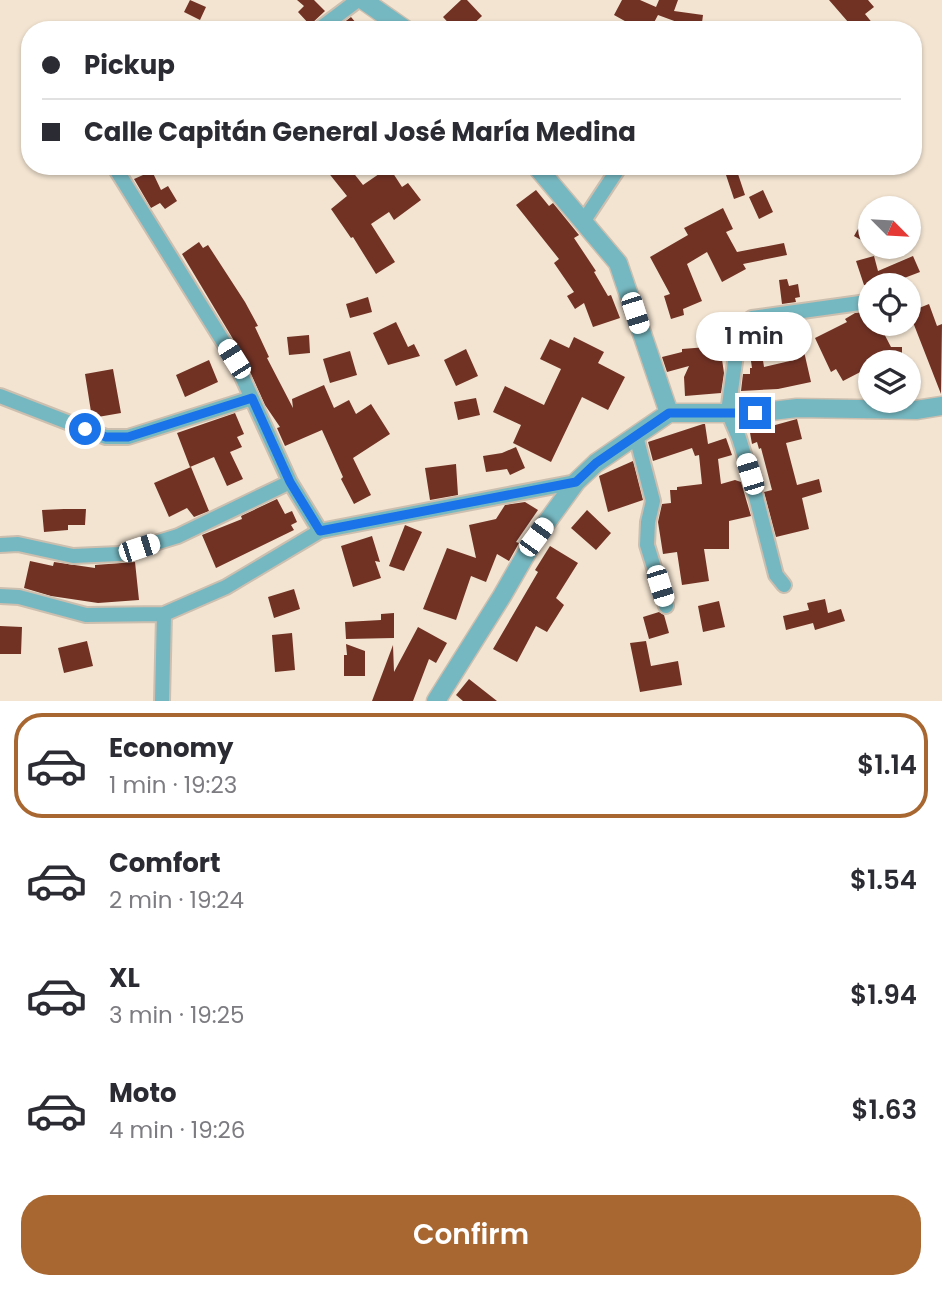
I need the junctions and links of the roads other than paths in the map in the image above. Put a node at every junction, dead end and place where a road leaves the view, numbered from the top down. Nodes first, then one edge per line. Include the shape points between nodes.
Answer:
1 (358, 0) edge
2 (363, 0) edge
3 (330, 21) edge
4 (394, 21) edge
5 (120, 175) edge
6 (544, 175) edge
7 (614, 175) edge
8 (583, 222) junction
9 (858, 303) edge
10 (0, 396) edge
11 (252, 398) junction
12 (942, 406) edge
13 (728, 412) junction
14 (669, 413) junction
15 (636, 436) junction
16 (290, 482) junction
17 (576, 482) junction
18 (320, 531) junction
19 (0, 545) edge
20 (784, 585) dead end
21 (0, 596) edge
22 (666, 606) dead end
23 (164, 614) junction
24 (162, 701) edge
25 (436, 701) edge

1 - 3 street
2 - 4 street
5 - 11 street via 234,359
6 - 8 street
7 - 8 street
8 - 14 street via 618,263
9 - 13 street via 752,318 740,326
10 - 11 street via 106,437 128,437
11 - 16 street
12 - 13 street
13 - 14 street
13 - 20 street via 750,474 774,568
14 - 15 street
15 - 17 street
15 - 22 street via 653,500 647,545
16 - 18 street
16 - 19 street via 178,536 120,554 73,556 18,544
17 - 18 street
17 - 25 street via 536,537
18 - 23 street via 226,587
21 - 23 street via 86,615
23 - 24 street

